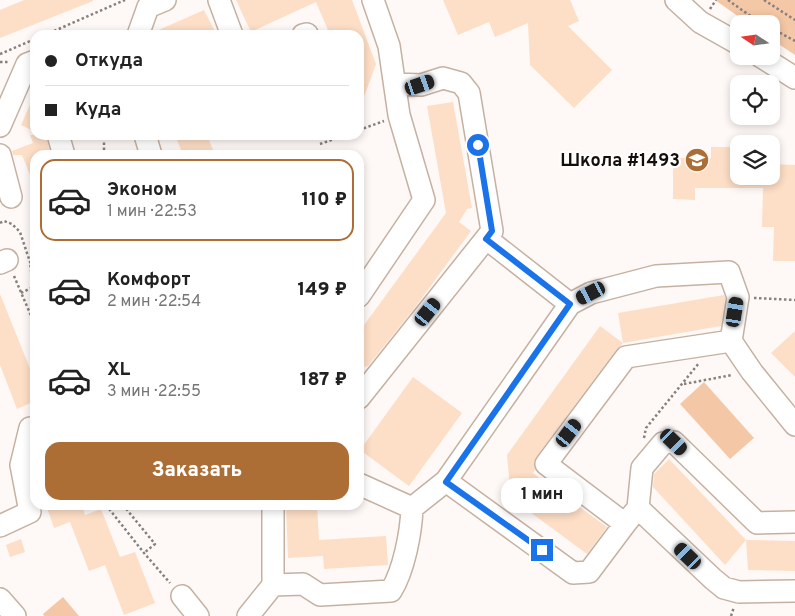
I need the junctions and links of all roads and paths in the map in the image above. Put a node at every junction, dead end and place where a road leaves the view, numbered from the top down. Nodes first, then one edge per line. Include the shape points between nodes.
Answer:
1 (125, 0) edge
2 (219, 0) edge
3 (373, 0) edge
4 (676, 0) edge
5 (728, 0) edge
6 (764, 0) edge
7 (151, 2) edge
8 (749, 15) edge
9 (795, 20) edge
10 (56, 30) edge
11 (140, 30) edge
12 (230, 30) edge
13 (780, 33) edge
14 (730, 39) edge
15 (795, 41) edge
16 (30, 42) edge
17 (0, 54) edge
18 (30, 63) edge
19 (774, 65) edge
20 (795, 78) edge
21 (396, 84) junction
22 (399, 115) junction
23 (0, 126) edge
24 (364, 128) edge
25 (332, 140) edge
26 (320, 144) dead end
27 (0, 155) edge
28 (10, 197) dead end
29 (0, 223) edge
30 (486, 239) junction
31 (4, 262) edge
32 (30, 262) edge
33 (30, 289) edge
34 (364, 289) edge
35 (21, 293) junction
36 (738, 297) junction
37 (795, 300) edge
38 (570, 304) junction
39 (30, 314) edge
40 (722, 342) junction
41 (752, 372) junction
42 (682, 384) junction
43 (364, 392) edge
44 (795, 425) edge
45 (30, 428) dead end
46 (643, 442) dead end
47 (446, 482) junction
48 (364, 486) edge
49 (412, 508) junction
50 (110, 510) edge
51 (127, 510) edge
52 (273, 510) edge
53 (631, 516) junction
54 (795, 522) edge
55 (0, 526) edge
56 (144, 553) junction
57 (273, 585) junction
58 (795, 591) edge
59 (182, 596) joint
60 (0, 599) edge
61 (15, 616) edge
62 (198, 616) edge
63 (248, 616) edge

1 - 10 path
2 - 12 lane
3 - 21 lane via 389,46
4 - 14 lane via 700,22
5 - 8 path
6 - 9 path
7 - 11 lane
13 - 15 path
16 - 17 path
18 - 23 lane
19 - 20 lane
21 - 22 lane
21 - 30 lane via 420,85 443,78 461,83 469,93 492,231
22 - 24 path
22 - 34 lane via 424,200
25 - 26 path
27 - 28 lane
29 - 32 path via 12,224 20,232
30 - 38 lane
30 - 43 lane
31 - 35 path
33 - 35 path
35 - 39 path
36 - 37 path
36 - 38 lane via 729,272 656,276 591,293
36 - 40 lane
38 - 47 lane
40 - 41 lane
40 - 42 path
40 - 53 lane via 626,357 546,464
41 - 42 path
41 - 44 lane
42 - 46 path via 646,428
45 - 55 lane via 21,465 30,512
47 - 49 lane
47 - 53 lane via 573,573 589,572
48 - 49 lane
49 - 57 lane via 411,529 397,581 391,591 320,595 303,584
50 - 56 path
51 - 56 path via 155,544
52 - 57 lane
53 - 54 lane via 642,468 663,444 674,442 757,523
53 - 58 lane via 724,588 739,592
56 - 59 path
57 - 63 lane
59 - 62 lane
60 - 61 lane

